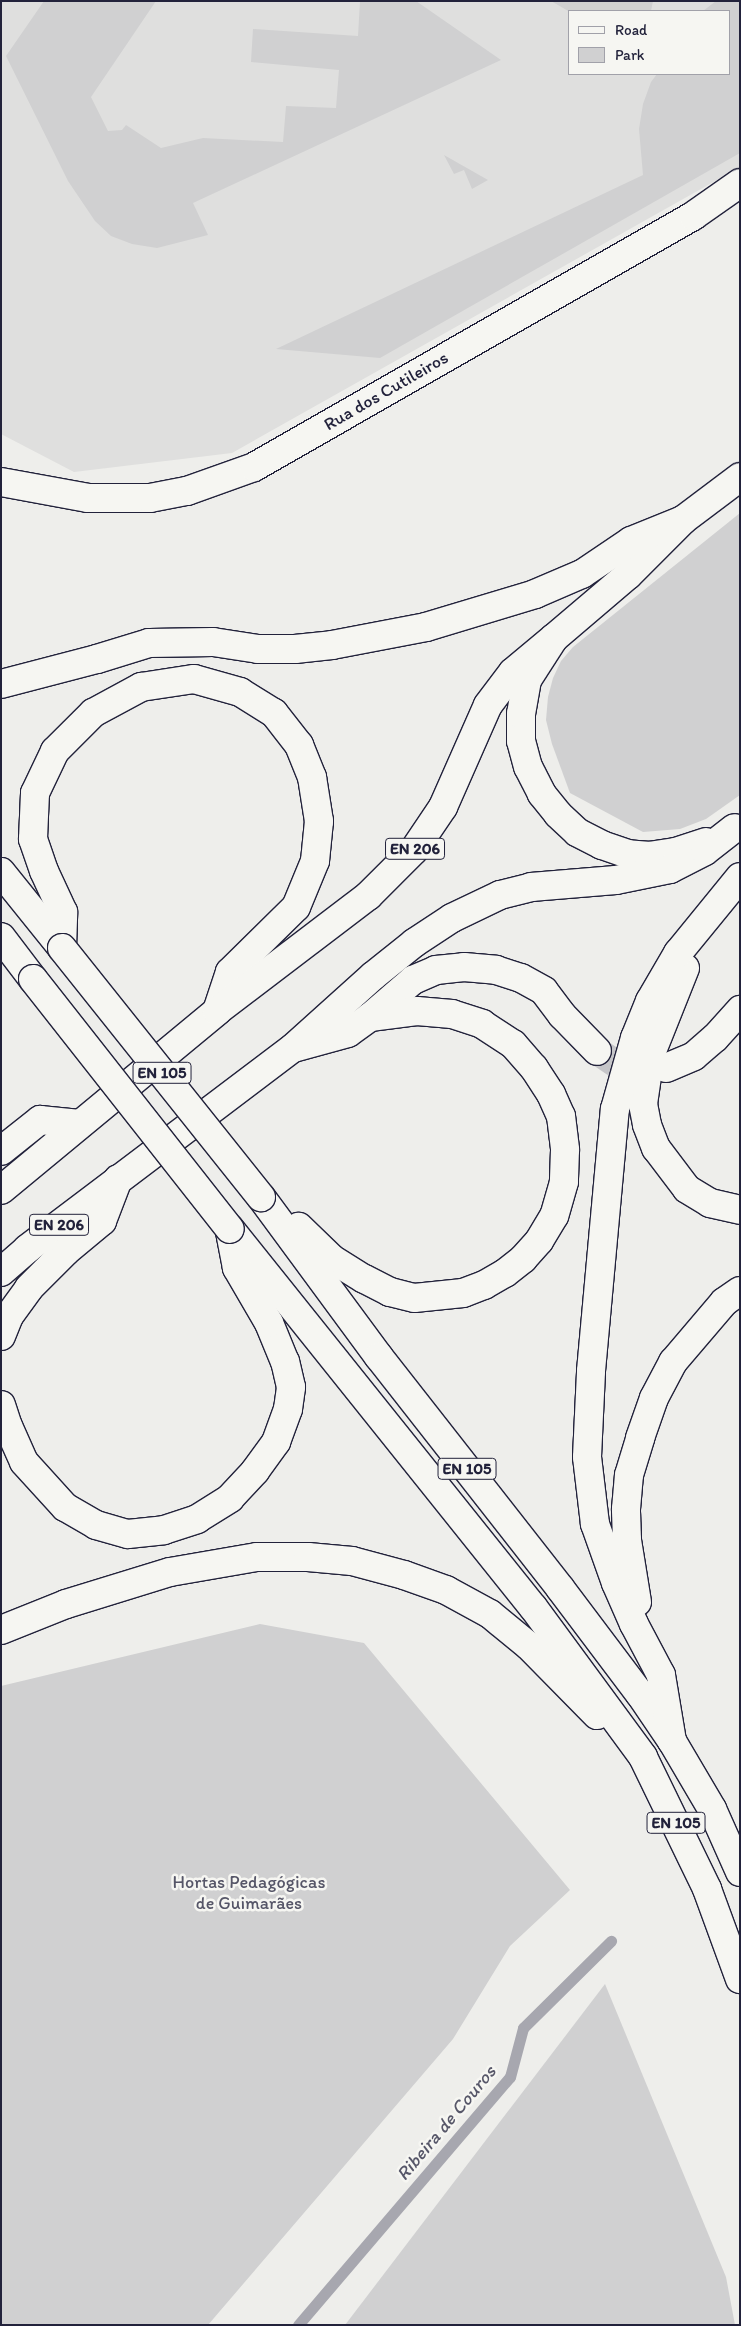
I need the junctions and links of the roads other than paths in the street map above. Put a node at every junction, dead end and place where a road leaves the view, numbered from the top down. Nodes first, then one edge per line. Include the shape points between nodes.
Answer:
1 (740, 183) edge
2 (740, 207) edge
3 (693, 216) junction
4 (740, 477) edge
5 (1, 482) edge
6 (683, 520) junction
7 (554, 638) junction
8 (1, 684) edge
9 (737, 825) edge
10 (1, 872) edge
11 (740, 877) edge
12 (703, 921) junction
13 (1, 937) edge
14 (62, 948) junction
15 (1, 963) edge
16 (33, 979) junction
17 (740, 1010) edge
18 (217, 1011) junction
19 (370, 1017) junction
20 (293, 1048) junction
21 (597, 1051) tunnel mouth
22 (666, 1068) tunnel mouth
23 (80, 1124) junction
24 (1, 1151) edge
25 (118, 1180) junction
26 (1, 1190) edge
27 (261, 1197) junction
28 (740, 1210) edge
29 (230, 1229) junction
30 (1, 1272) edge
31 (740, 1291) edge
32 (1, 1336) edge
33 (1, 1405) edge
34 (1, 1630) edge
35 (661, 1675) junction
36 (672, 1741) junction
37 (643, 1757) junction
38 (740, 1872) edge
39 (740, 1979) edge

1 - 3 main road, Rua dos Cutileiros
2 - 3 main road
3 - 5 main road, Rua dos Cutileiros via 254,467 223,479 187,491 150,498 88,498
4 - 6 main road
6 - 7 main road via 628,575
6 - 8 main road via 631,541 582,574 535,594 426,627 296,649 258,649 214,642 149,643
7 - 9 main road via 527,680 521,714 522,741 528,767 542,794 558,814 577,832 602,845 642,856 703,844
7 - 18 main road, EN 206 via 512,672 488,705 443,807 414,850 368,896
9 - 20 main road, EN 206 via 705,851 670,869 616,880 531,887 500,894 473,906 394,959
10 - 14 main road, EN 105
11 - 12 main road
12 - 28 main road via 650,1056 643,1104 656,1148 687,1189 710,1203
12 - 35 main road via 678,953 650,1001 635,1038 615,1109 588,1407 587,1457 595,1524 616,1583
13 - 16 main road, EN 105
14 - 18 main road via 63,912 33,840 35,793 55,751 93,713 141,687 194,679 240,692 274,713 299,745 312,777 319,820 315,861 296,907 230,972
14 - 27 main road, EN 105, bridge
15 - 16 main road
16 - 29 main road, EN 105, bridge
17 - 22 main road via 694,1056
18 - 23 main road, EN 206
19 - 20 main road via 348,1033
19 - 21 main road via 413,980 436,970 464,967 496,970 522,978 544,991
19 - 27 main road via 417,1011 452,1014 482,1024 512,1044 534,1068 561,1116 565,1150 564,1182 554,1216 539,1241 523,1259 484,1285 463,1293 414,1298 390,1292 331,1258 303,1230
20 - 25 main road, EN 206
23 - 24 main road via 40,1120
23 - 26 main road, EN 206
25 - 30 main road, EN 206
25 - 32 main road via 102,1221 66,1250 29,1288 9,1316
27 - 36 main road, EN 105 via 379,1356 601,1642
29 - 33 main road via 237,1268 269,1323 291,1387 288,1409 276,1442 255,1472 230,1498 197,1519 164,1530 128,1534 96,1525 66,1507 24,1462
29 - 37 main road, EN 105 via 534,1607
31 - 35 main road via 724,1302 674,1362 654,1398 629,1475 626,1509 631,1571 640,1613
34 - 37 main road via 66,1604 170,1572 257,1557 352,1561 446,1590 490,1614 529,1646 580,1700
35 - 36 main road
36 - 38 main road, EN 105 via 712,1809
37 - 39 main road, EN 105 via 707,1889

